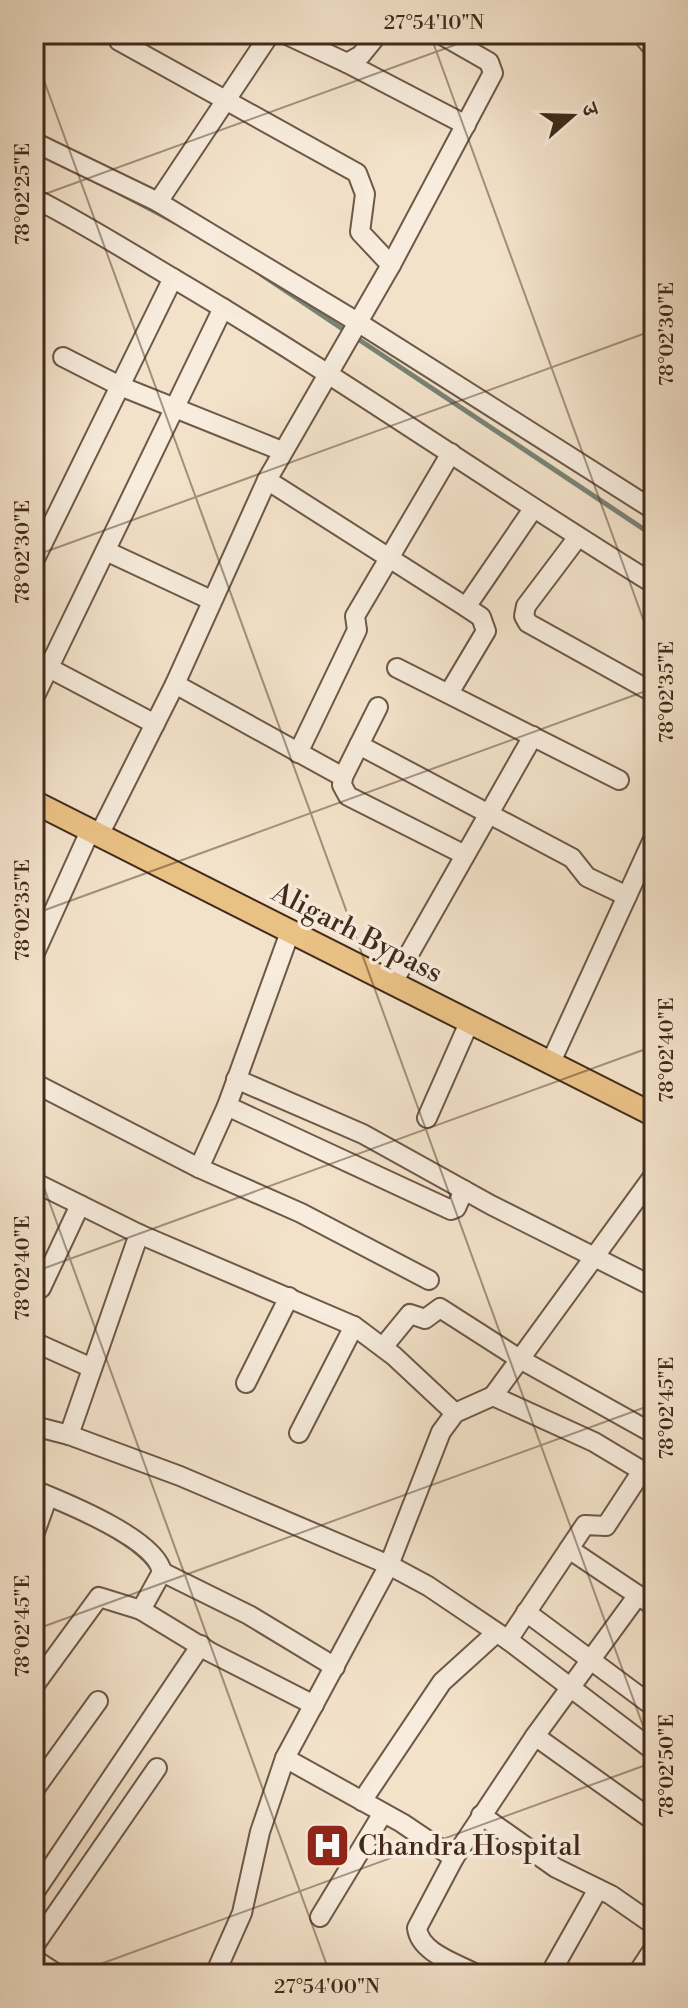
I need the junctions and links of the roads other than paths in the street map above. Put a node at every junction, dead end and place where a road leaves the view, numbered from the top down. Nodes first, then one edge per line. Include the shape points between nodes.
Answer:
1 (270, 34) edge
2 (285, 34) edge
3 (378, 34) edge
4 (440, 34) edge
5 (641, 34) edge
6 (119, 41) dead end
7 (654, 49) edge
8 (347, 63) junction
9 (225, 100) junction
10 (466, 125) junction
11 (34, 142) edge
12 (34, 198) edge
13 (158, 202) junction
14 (391, 265) junction
15 (173, 278) junction
16 (223, 308) junction
17 (359, 323) junction
18 (63, 357) dead end
19 (328, 371) junction
20 (120, 386) junction
21 (176, 409) junction
22 (282, 451) junction
23 (451, 453) junction
24 (267, 480) junction
25 (533, 509) junction
26 (654, 510) edge
27 (578, 537) junction
28 (106, 551) junction
29 (392, 558) junction
30 (34, 561) edge
31 (654, 584) edge
32 (211, 600) junction
33 (466, 607) junction
34 (49, 668) junction
35 (397, 668) dead end
36 (175, 684) junction
37 (449, 693) junction
38 (654, 693) edge
39 (34, 698) edge
40 (378, 707) dead end
41 (155, 724) junction
42 (533, 736) junction
43 (359, 745) junction
44 (298, 753) junction
45 (343, 777) junction
46 (619, 780) dead end
47 (34, 802) edge
48 (489, 813) junction
49 (94, 833) junction
50 (654, 837) edge
51 (465, 855) junction
52 (627, 896) junction
53 (290, 932) junction
54 (34, 955) edge
55 (392, 984) junction
56 (469, 1023) junction
57 (550, 1064) junction
58 (236, 1079) junction
59 (34, 1083) edge
60 (227, 1106) junction
61 (654, 1115) edge
62 (427, 1118) dead end
63 (199, 1168) junction
64 (654, 1175) edge
65 (34, 1182) edge
66 (464, 1190) junction
67 (80, 1205) junction
68 (139, 1234) junction
69 (593, 1257) junction
70 (429, 1280) dead end
71 (654, 1287) edge
72 (41, 1288) dead end
73 (289, 1297) junction
74 (354, 1326) junction
75 (34, 1342) edge
76 (383, 1347) junction
77 (518, 1358) junction
78 (92, 1368) junction
79 (246, 1383) dead end
80 (493, 1396) junction
81 (455, 1413) junction
82 (34, 1426) edge
83 (299, 1433) dead end
84 (654, 1434) edge
85 (69, 1435) junction
86 (648, 1475) edge
87 (41, 1493) edge
88 (34, 1535) edge
89 (569, 1549) junction
90 (389, 1565) junction
91 (162, 1572) junction
92 (638, 1595) junction
93 (654, 1606) edge
94 (141, 1610) junction
95 (526, 1612) junction
96 (502, 1637) junction
97 (201, 1645) junction
98 (593, 1660) junction
99 (335, 1667) junction
100 (34, 1686) edge
101 (571, 1691) junction
102 (98, 1701) dead end
103 (314, 1705) junction
104 (654, 1707) edge
105 (535, 1736) junction
106 (654, 1751) edge
107 (285, 1758) junction
108 (157, 1768) dead end
109 (34, 1790) edge
110 (362, 1801) junction
111 (383, 1813) junction
112 (481, 1815) junction
113 (654, 1821) edge
114 (454, 1858) junction
115 (598, 1889) junction
116 (34, 1893) edge
117 (320, 1917) dead end
118 (654, 1925) edge
119 (34, 1946) edge
120 (654, 1948) edge
121 (34, 1959) edge
122 (57, 1974) edge
123 (215, 1974) edge
124 (476, 1974) edge
125 (550, 1974) edge
126 (637, 1974) edge

1 - 9 street
2 - 8 street
3 - 8 street
4 - 10 street via 492,68 491,80
5 - 7 street
6 - 9 street
8 - 10 street
9 - 13 street
9 - 14 street via 357,173 365,194 360,232
10 - 14 street
11 - 13 street
12 - 15 street
13 - 17 street
14 - 17 street
15 - 16 street
15 - 20 street
16 - 19 street
16 - 21 street
17 - 19 street
17 - 26 street
18 - 20 street
19 - 22 street
19 - 23 street
20 - 21 street
20 - 30 street
21 - 22 street
21 - 28 street
22 - 24 street
23 - 25 street
23 - 29 street
24 - 29 street
24 - 32 street
25 - 27 street
25 - 33 street
27 - 31 street
27 - 38 street via 524,616
28 - 32 street
28 - 34 street
29 - 33 street
29 - 44 street via 355,616 357,630
32 - 36 street
33 - 37 street via 481,617 486,631
34 - 39 street
34 - 41 street
35 - 37 street
36 - 41 street
36 - 44 street
37 - 42 street
40 - 43 street
41 - 49 street
42 - 46 street
42 - 48 street
43 - 45 street
43 - 48 street
44 - 45 street
45 - 51 street via 348,796
47 - 49 main road, Aligarh Bypass
48 - 51 street
48 - 52 street via 572,858 587,877
49 - 53 main road, Aligarh Bypass
49 - 54 street
50 - 52 street
51 - 55 street
52 - 57 street
53 - 55 main road, Aligarh Bypass
53 - 58 street
55 - 56 main road, Aligarh Bypass
56 - 57 main road, Aligarh Bypass
56 - 62 street
57 - 61 main road, Aligarh Bypass
58 - 60 street
58 - 66 street via 363,1134
59 - 63 street
60 - 63 street
60 - 66 street via 451,1210
63 - 70 street via 301,1213
64 - 69 street
65 - 67 street
66 - 69 street
67 - 68 street
67 - 72 street
68 - 73 street
68 - 78 street
69 - 71 street
69 - 77 street
73 - 74 street
73 - 79 street
74 - 76 street
74 - 83 street
75 - 78 street
76 - 77 street via 410,1314 425,1319 440,1308
76 - 81 street
77 - 80 street
77 - 84 street
78 - 85 street
80 - 81 street
80 - 86 street via 594,1442
81 - 90 street via 441,1432
82 - 85 street
85 - 90 street
86 - 89 street via 608,1524 585,1525
87 - 88 street
87 - 91 street via 134,1539 154,1555
89 - 92 street
89 - 95 street
90 - 96 street
90 - 99 street
91 - 94 street
91 - 99 street via 249,1615
92 - 93 street
92 - 98 street
94 - 97 street
94 - 100 street via 99,1597
95 - 96 street
95 - 98 street
96 - 101 street
96 - 110 street via 442,1682
97 - 103 street
97 - 116 street
98 - 101 street
98 - 104 street
99 - 103 street
101 - 105 street
101 - 106 street
102 - 109 street
103 - 107 street
105 - 112 street
105 - 113 street
107 - 110 street
107 - 123 street via 260,1832 242,1913
108 - 119 street
110 - 111 street
111 - 114 street
111 - 117 street
112 - 114 street
112 - 115 street via 556,1868
114 - 124 street via 417,1928 418,1937 423,1946
115 - 118 street
115 - 125 street
120 - 126 street
121 - 122 street

